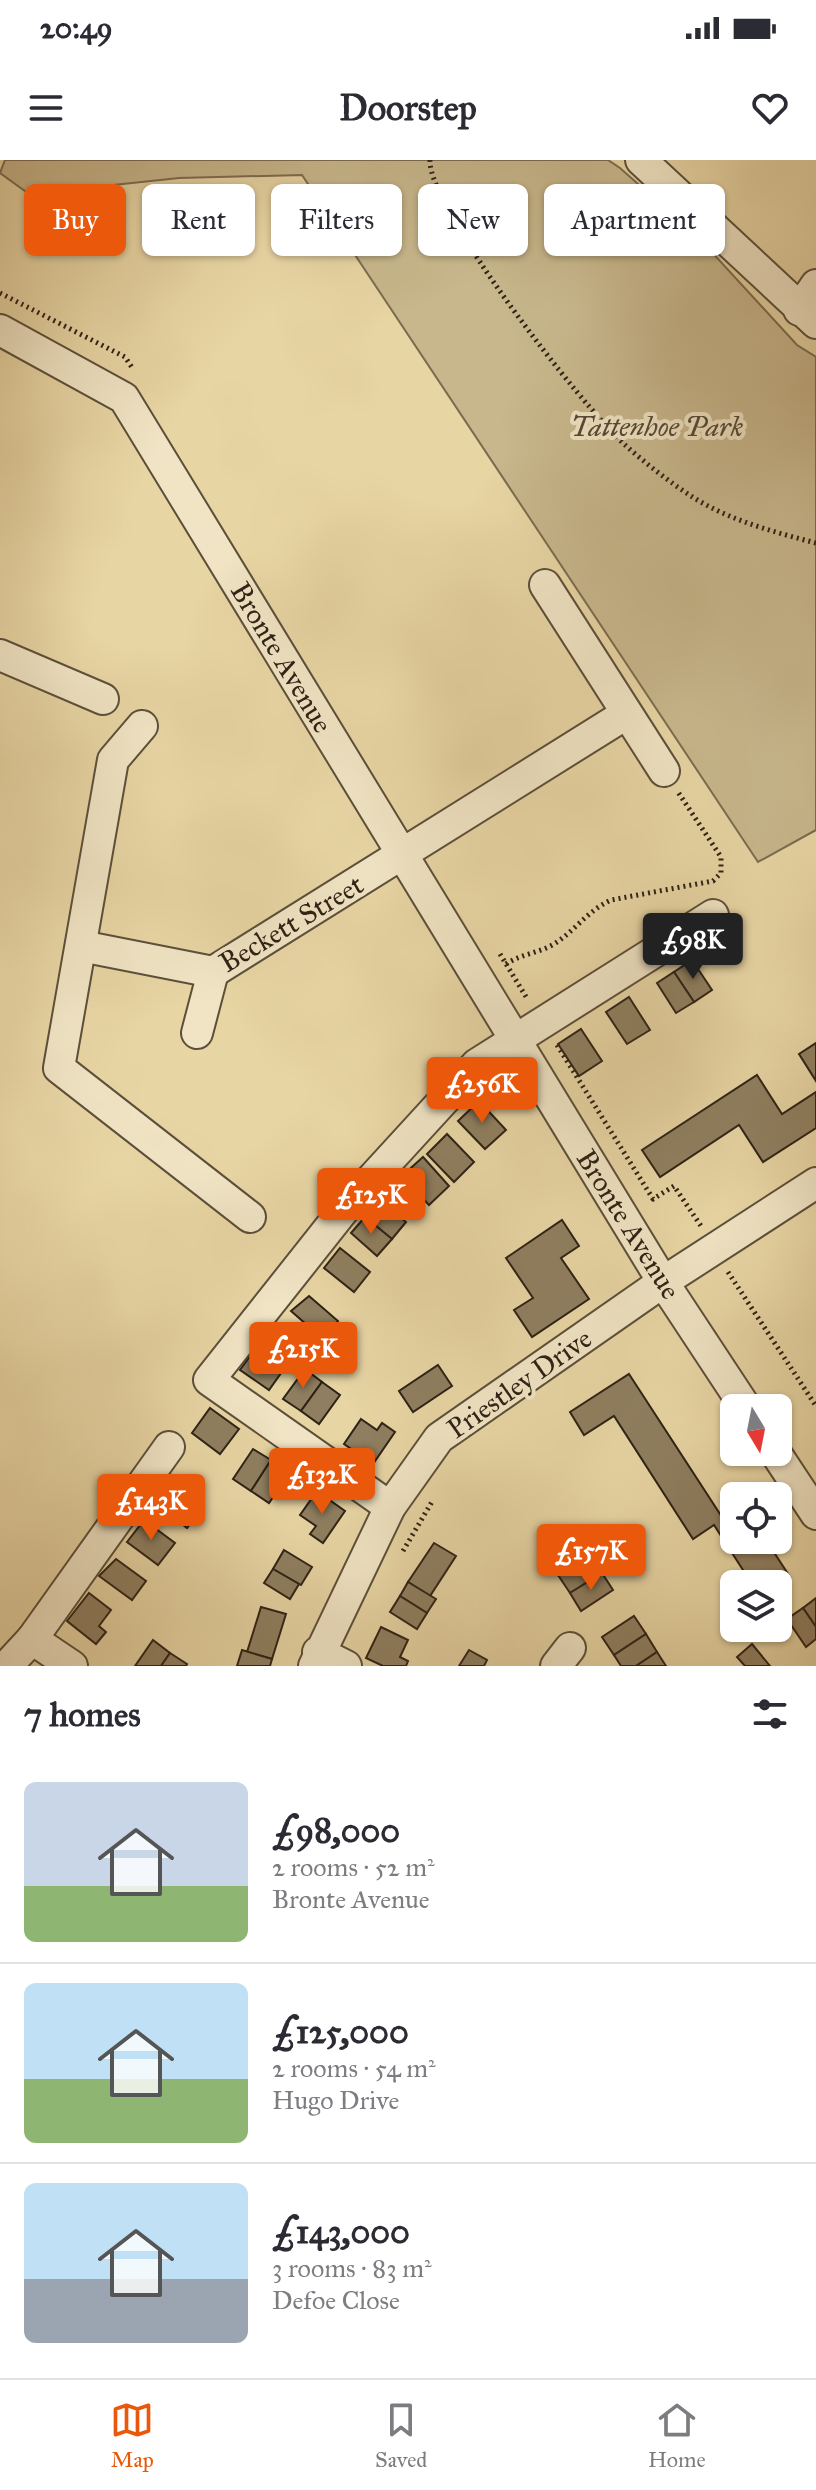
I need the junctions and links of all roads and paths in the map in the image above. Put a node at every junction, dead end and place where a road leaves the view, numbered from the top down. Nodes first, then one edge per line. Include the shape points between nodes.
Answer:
1 (430, 160) edge
2 (641, 160) edge
3 (810, 306) edge
4 (0, 330) edge
5 (816, 543) edge
6 (545, 585) dead end
7 (0, 655) edge
8 (103, 699) dead end
9 (626, 714) junction
10 (142, 726) dead end
11 (664, 771) joint
12 (403, 855) junction
13 (713, 915) dead end
14 (81, 946) junction
15 (498, 952) dead end
16 (506, 964) junction
17 (213, 972) junction
18 (542, 1022) junction
19 (197, 1033) dead end
20 (514, 1037) junction
21 (816, 1183) edge
22 (250, 1217) dead end
23 (721, 1266) junction
24 (663, 1282) junction
25 (737, 1394) edge
26 (816, 1406) edge
27 (169, 1447) dead end
28 (784, 1466) edge
29 (438, 1492) dead end
30 (390, 1507) junction
31 (816, 1514) edge
32 (400, 1557) dead end
33 (32, 1639) junction
34 (316, 1659) edge
35 (7, 1666) edge
36 (72, 1666) edge
37 (346, 1666) edge

1 - 5 path via 445,205 486,273 622,442 692,497 760,528
2 - 3 street
4 - 12 street, Bronte Avenue via 124,398
6 - 9 street
7 - 8 street
9 - 11 street
9 - 12 street, Beckett Street
10 - 14 street via 113,760
11 - 16 path via 721,857 721,873 713,881 611,900 595,907 553,945
12 - 17 street, Beckett Street
12 - 20 street, Bronte Avenue
13 - 18 street
14 - 17 street, Beckett Street
14 - 22 street via 59,1068
15 - 16 path
16 - 18 path
17 - 19 street
18 - 20 street
18 - 23 path via 653,1199 674,1186
20 - 24 street, Bronte Avenue
20 - 30 street via 477,1064 346,1207 209,1380
21 - 23 street, Priestley Drive
23 - 24 street, Priestley Drive
23 - 26 path
24 - 25 street, Bronte Avenue
24 - 30 street, Priestley Drive via 439,1438
27 - 33 street
28 - 31 street
29 - 32 path
30 - 34 street, Priestley Drive
33 - 35 street
33 - 36 street
34 - 37 street

